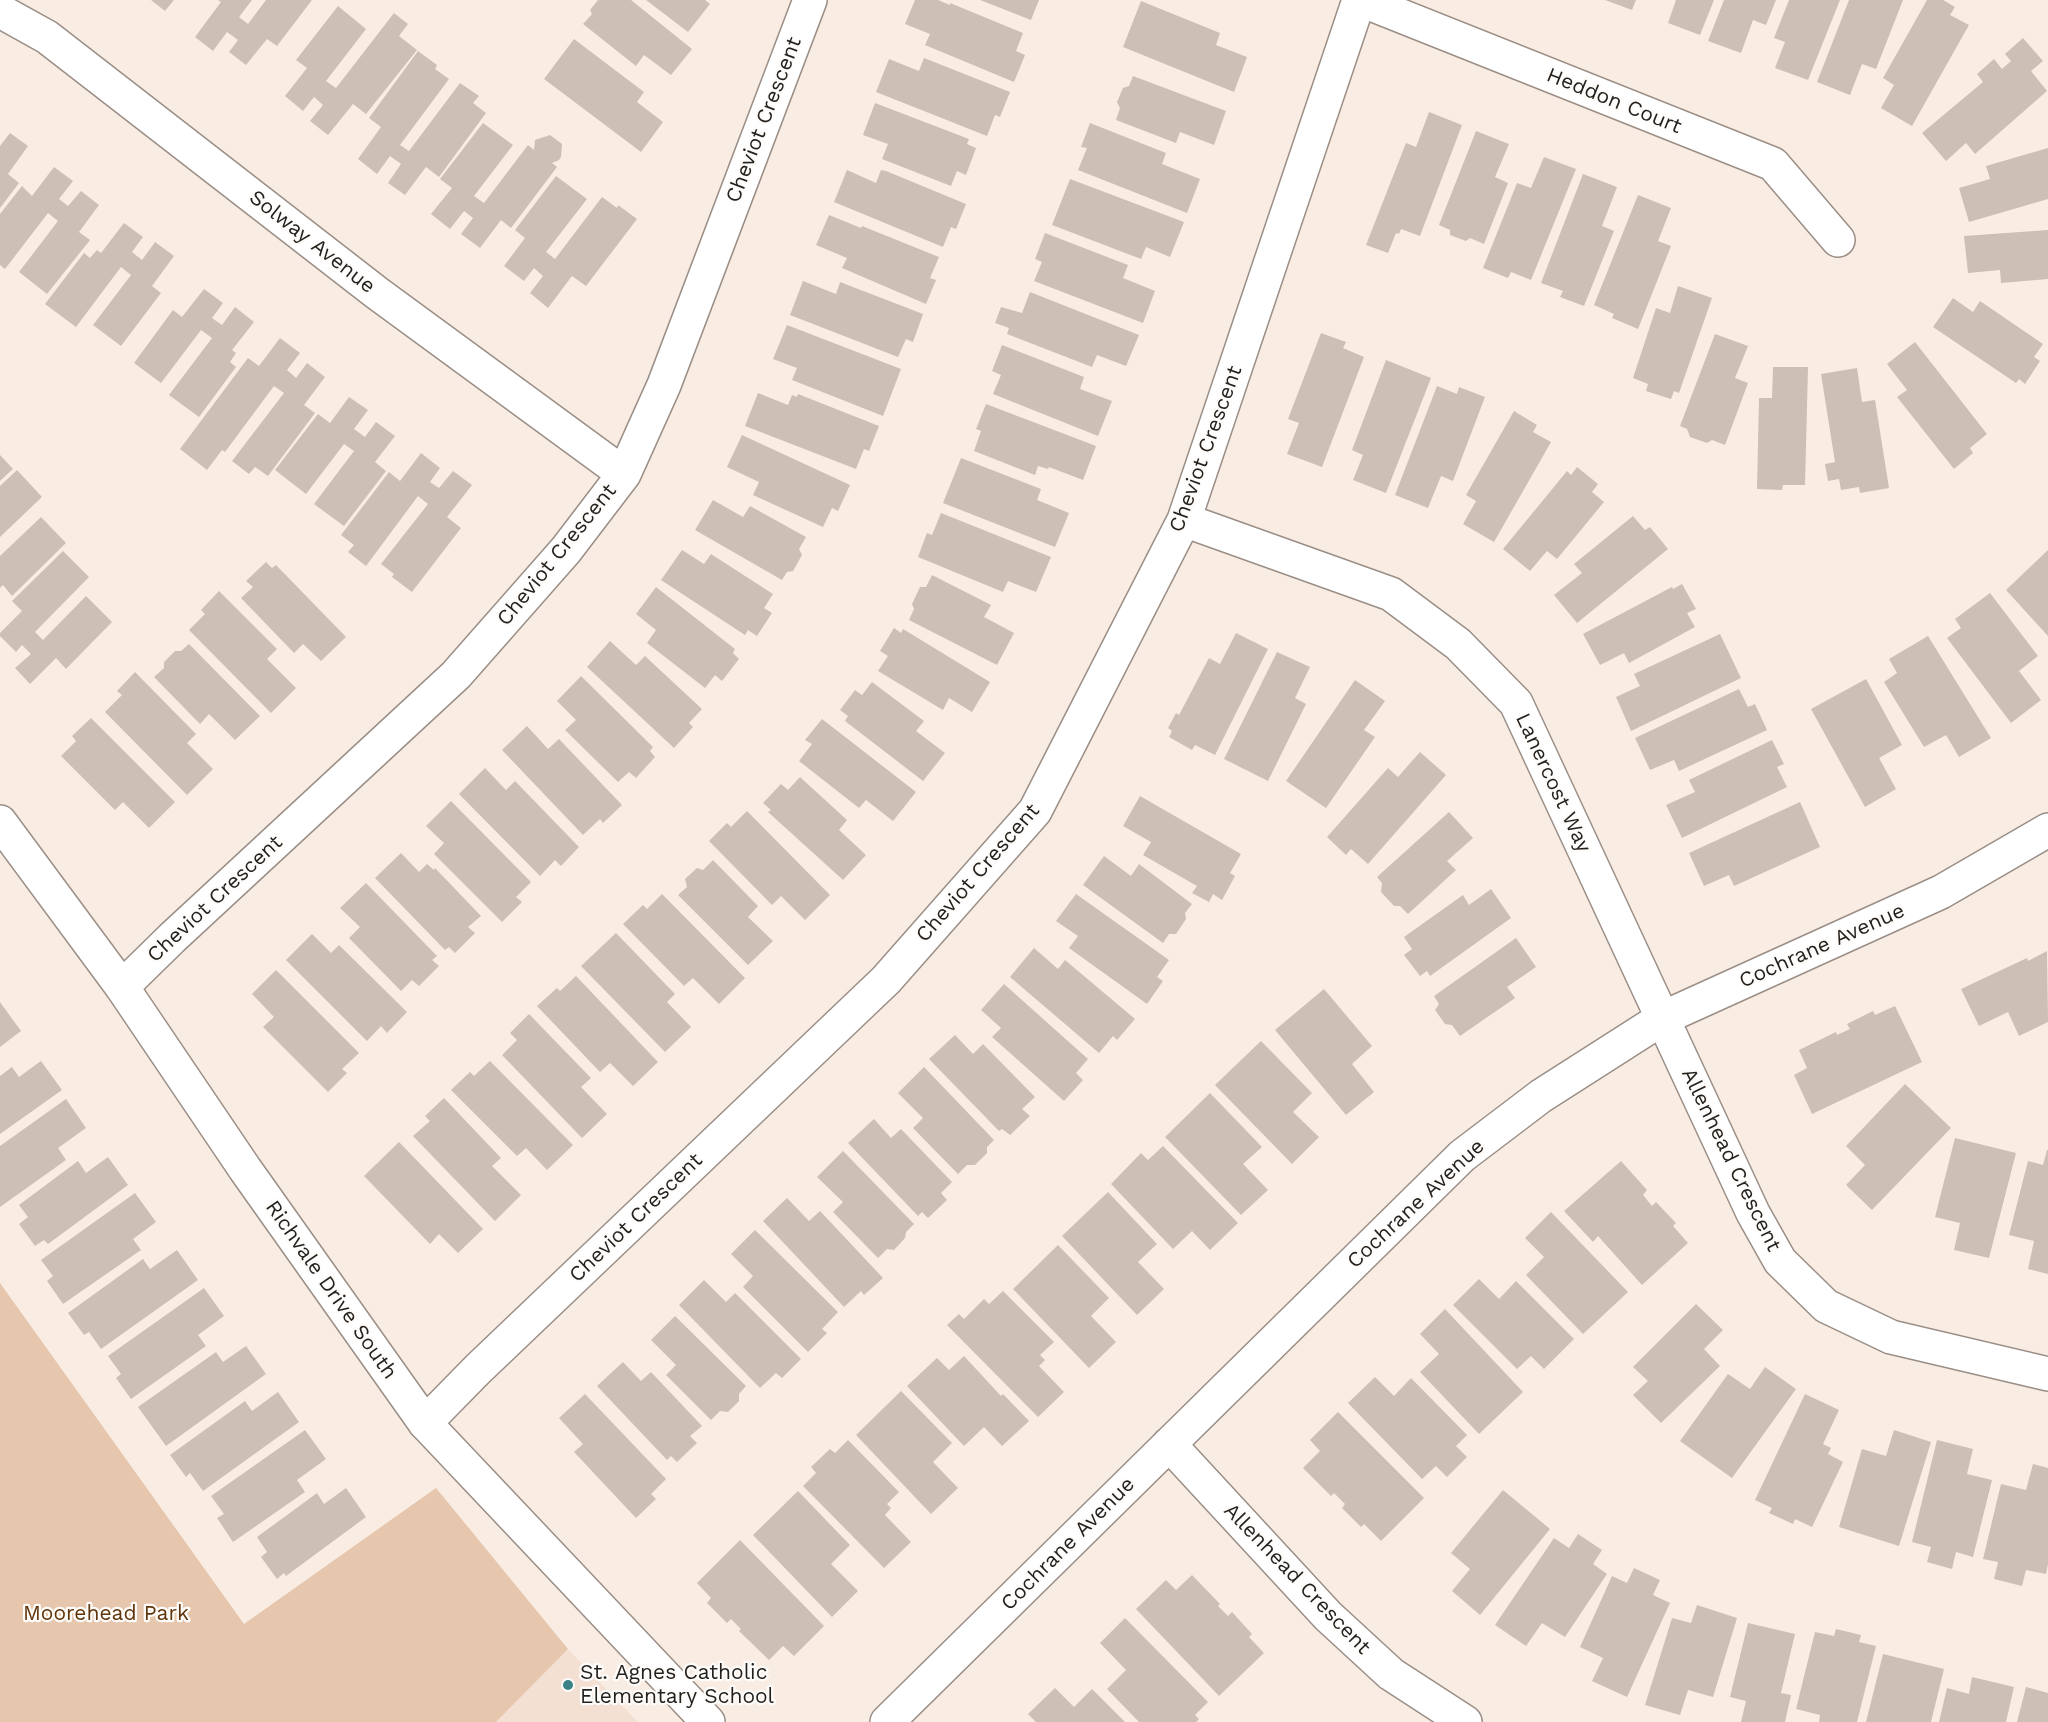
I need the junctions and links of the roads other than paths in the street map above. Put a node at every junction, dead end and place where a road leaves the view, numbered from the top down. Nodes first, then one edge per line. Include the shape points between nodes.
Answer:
1 (810, 0) edge
2 (1360, 0) edge
3 (0, 11) edge
4 (1838, 240) dead end
5 (624, 474) junction
6 (1184, 520) junction
7 (0, 822) edge
8 (2048, 830) edge
9 (122, 987) junction
10 (1663, 1017) junction
11 (2048, 1374) edge
12 (425, 1423) junction
13 (1169, 1444) junction
14 (708, 1722) edge
15 (887, 1722) edge
16 (1465, 1722) edge

1 - 5 street, Cheviot Crescent via 664,385
2 - 4 street, Heddon Court via 1773,164
2 - 6 street, Cheviot Crescent
3 - 5 street, Solway Avenue via 47,37 378,293
5 - 9 street, Cheviot Crescent via 566,550 456,675
6 - 10 street, Lanercost Way via 1391,594 1458,644 1516,704
6 - 12 street, Cheviot Crescent via 1035,811 886,980
7 - 9 street, Richvale Drive South
8 - 10 street, Cochrane Avenue via 1941,892
9 - 12 street, Richvale Drive South
10 - 11 street, Allenhead Crescent via 1780,1261 1826,1306 1891,1336
10 - 13 street, Cochrane Avenue via 1541,1096 1462,1156
12 - 14 street, Richvale Drive South
13 - 15 street, Cochrane Avenue
13 - 16 street, Allenhead Crescent via 1328,1616 1391,1674

